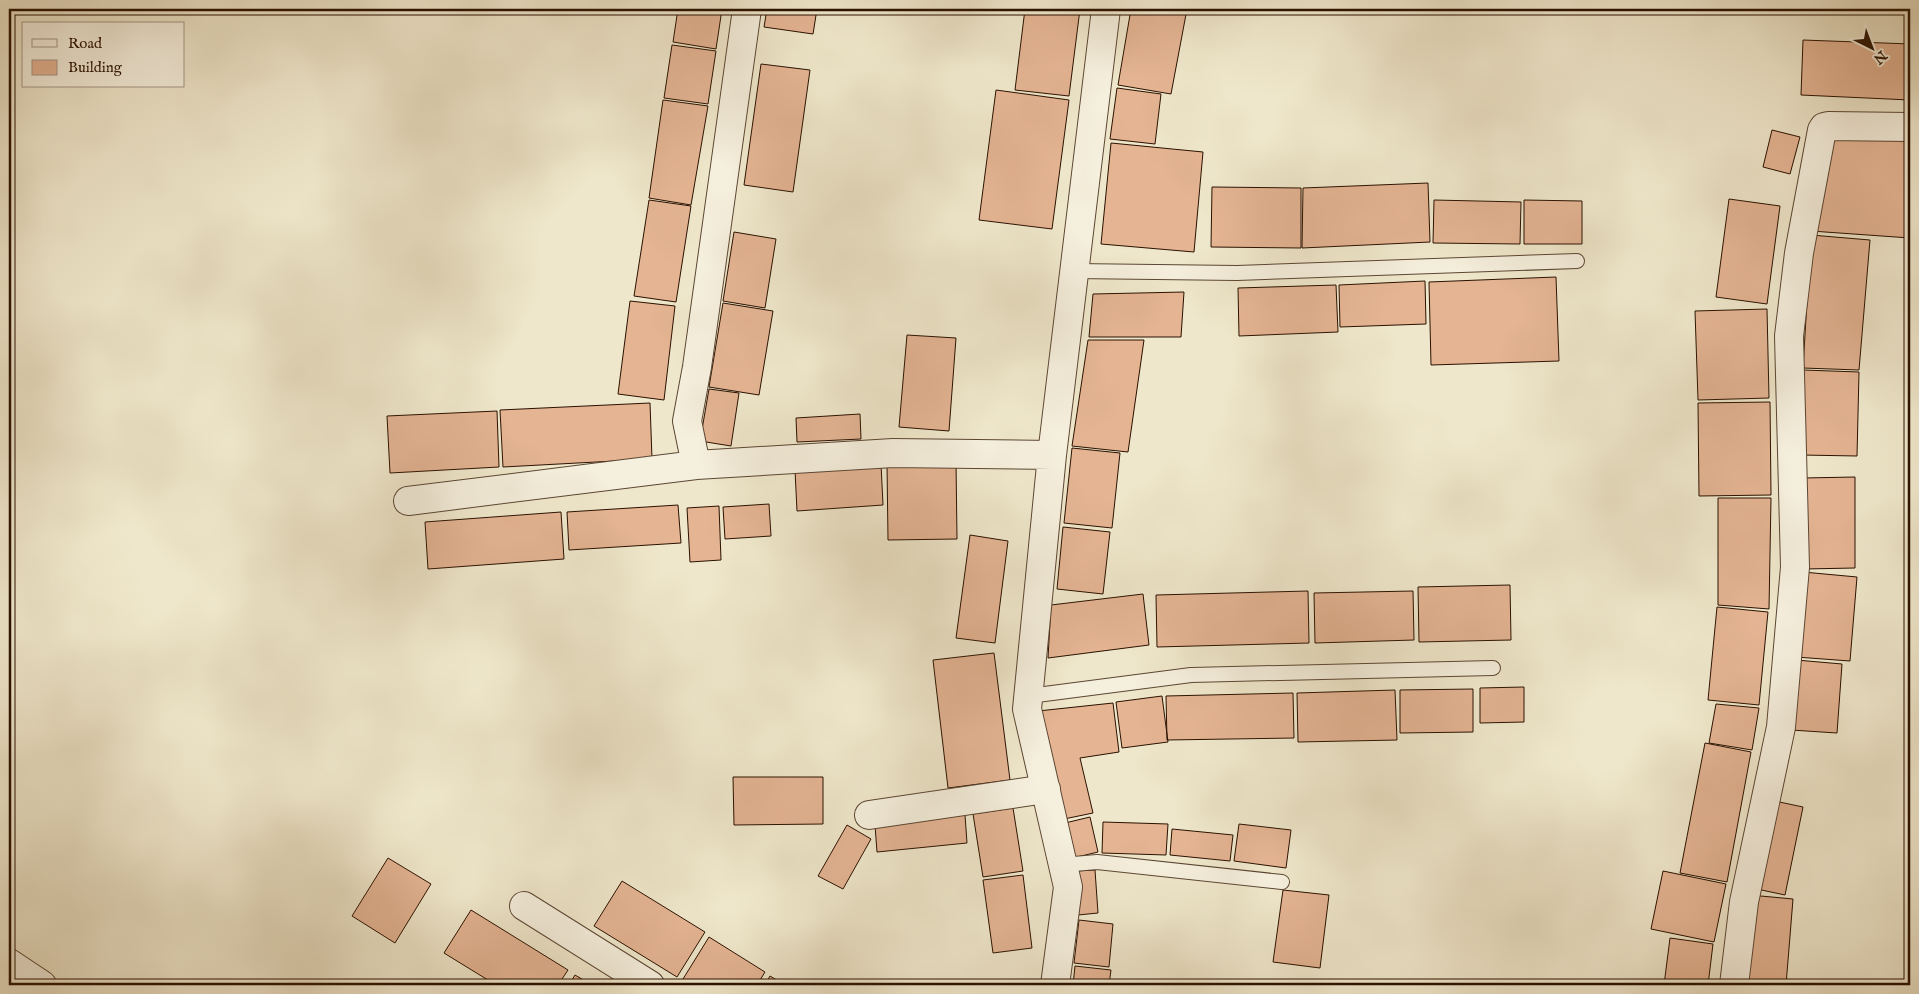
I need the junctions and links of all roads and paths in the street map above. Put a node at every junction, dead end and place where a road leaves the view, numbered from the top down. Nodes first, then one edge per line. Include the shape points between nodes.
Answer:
1 (747, 9) edge
2 (1106, 9) edge
3 (1910, 127) edge
4 (1577, 261) dead end
5 (1074, 271) junction
6 (1052, 455) junction
7 (696, 464) junction
8 (408, 501) dead end
9 (1493, 668) dead end
10 (1029, 696) junction
11 (1046, 789) junction
12 (869, 815) dead end
13 (1062, 865) junction
14 (1282, 882) dead end
15 (524, 906) dead end
16 (9, 963) edge
17 (42, 985) edge
18 (650, 985) edge
19 (1055, 985) edge
20 (1734, 985) edge

1 - 7 street via 688,420
2 - 5 street
3 - 20 street via 1828,126 1822,130 1799,254 1789,336 1795,567 1781,727 1744,902
4 - 5 lane via 1237,273
5 - 6 street
6 - 7 street via 893,453
6 - 10 street
7 - 8 street
9 - 10 lane via 1191,675
10 - 11 street via 1027,708
11 - 12 street
11 - 13 street
13 - 14 lane via 1097,862
13 - 19 street via 1068,887
15 - 18 street
16 - 17 street

